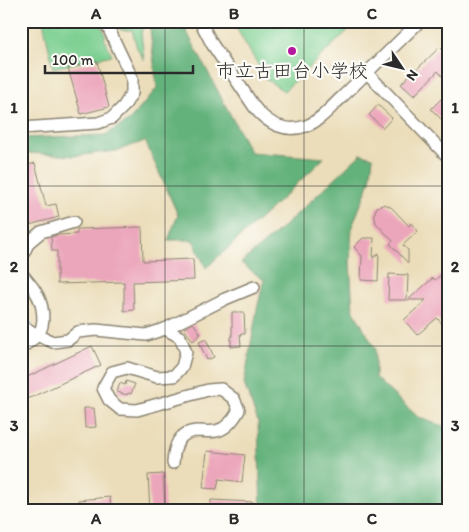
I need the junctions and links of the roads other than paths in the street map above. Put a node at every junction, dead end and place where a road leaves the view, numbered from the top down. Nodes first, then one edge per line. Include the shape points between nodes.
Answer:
1 (105, 21) edge
2 (200, 21) edge
3 (420, 21) edge
4 (367, 73) junction
5 (21, 128) edge
6 (448, 157) edge
7 (74, 222) dead end
8 (21, 258) edge
9 (21, 272) edge
10 (254, 287) dead end
11 (21, 326) edge
12 (165, 328) junction
13 (37, 335) junction
14 (21, 348) edge
15 (173, 462) dead end

1 - 5 street via 132,78 132,94 124,106 112,118 98,123
2 - 4 street via 255,108 272,124 284,128 306,126 317,120
3 - 4 street
4 - 6 street
7 - 8 street via 41,232 29,242
9 - 13 street via 37,293 42,307 43,318
10 - 12 street
11 - 13 street
12 - 13 street via 146,335 96,330 78,332 68,340 53,342
12 - 15 street via 180,337 186,352 182,367 174,376 157,377 127,368 112,372 103,388 110,400 120,409 137,410 220,389 234,399 239,410 232,422 217,431 193,431 180,438
13 - 14 street

